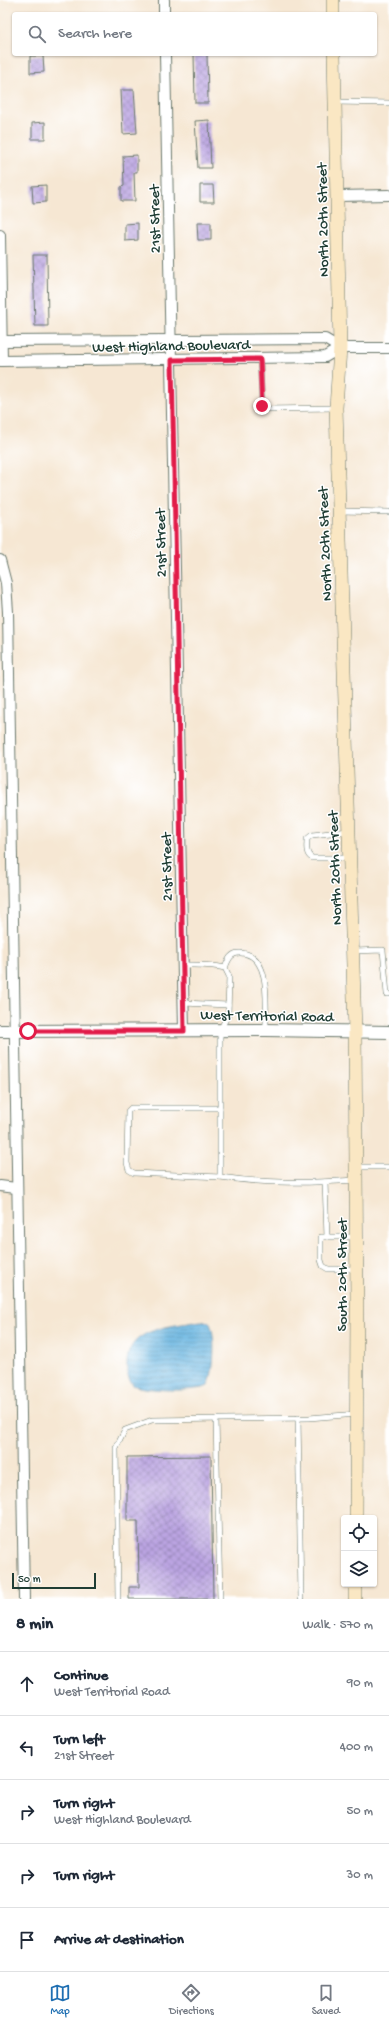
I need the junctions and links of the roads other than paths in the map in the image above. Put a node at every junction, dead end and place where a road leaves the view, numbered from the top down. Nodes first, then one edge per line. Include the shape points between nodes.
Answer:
1 (164, 0) edge
2 (333, 0) edge
3 (164, 12) edge
4 (333, 12) edge
5 (165, 56) edge
6 (334, 56) edge
7 (335, 102) junction
8 (389, 103) edge
9 (389, 195) edge
10 (338, 196) junction
11 (0, 235) edge
12 (172, 340) junction
13 (1, 341) edge
14 (340, 348) junction
15 (389, 348) edge
16 (260, 359) junction
17 (172, 360) junction
18 (1, 361) edge
19 (336, 408) junction
20 (339, 511) junction
21 (389, 512) edge
22 (0, 560) edge
23 (349, 831) junction
24 (350, 858) junction
25 (352, 951) junction
26 (183, 966) junction
27 (225, 968) junction
28 (389, 994) edge
29 (183, 1003) junction
30 (228, 1005) junction
31 (220, 1030) junction
32 (266, 1030) junction
33 (0, 1031) edge
34 (15, 1031) junction
35 (184, 1031) junction
36 (355, 1032) junction
37 (389, 1032) edge
38 (220, 1108) junction
39 (389, 1167) edge
40 (356, 1173) junction
41 (220, 1177) junction
42 (325, 1182) junction
43 (0, 1186) edge
44 (16, 1188) junction
45 (327, 1237) junction
46 (357, 1237) junction
47 (357, 1269) junction
48 (357, 1414) junction
49 (298, 1418) junction
50 (216, 1419) junction
51 (356, 1515) edge
52 (355, 1587) edge
53 (24, 1599) edge
54 (118, 1599) edge
55 (220, 1599) edge
56 (301, 1599) edge
57 (355, 1599) edge

1 - 3 street
2 - 4 main road
5 - 12 street, 21st Street
6 - 7 main road, North 20th Street
7 - 8 lane
7 - 10 main road, North 20th Street
9 - 10 street
10 - 14 main road, North 20th Street
11 - 13 street
12 - 13 street
12 - 14 street via 325,339
12 - 17 street, 21st Street
13 - 18 street
14 - 15 street
14 - 16 street, West Highland Boulevard via 325,357
14 - 19 main road, North 20th Street
16 - 17 street, West Highland Boulevard
16 - 19 lane via 262,406 265,409
17 - 18 street, West Highland Boulevard
17 - 26 street, 21st Street
19 - 20 main road, North 20th Street
20 - 21 lane
20 - 23 main road, North 20th Street
22 - 34 street via 6,583 8,612
23 - 24 main road, North 20th Street
23 - 24 lane via 312,835 307,839 307,854 312,858
24 - 25 main road, North 20th Street
25 - 28 lane via 383,950
25 - 36 main road, North 20th Street
26 - 27 lane via 205,964
26 - 29 street, 21st Street
27 - 30 lane via 229,976
27 - 32 lane via 230,957 237,953 251,956 261,965 264,976
29 - 30 lane
29 - 35 street, 21st Street
30 - 31 lane via 227,1019
31 - 32 street, West Territorial Road
31 - 35 street, West Territorial Road
31 - 38 lane
32 - 36 street, West Territorial Road
33 - 34 street, West Territorial Road
34 - 35 street, West Territorial Road
34 - 44 street
36 - 37 street, West Territorial Road
36 - 40 main road, South 20th Street
38 - 41 lane
38 - 41 lane via 131,1108 128,1111 127,1163 129,1170 134,1173
39 - 40 lane
40 - 42 lane
40 - 46 main road, South 20th Street
41 - 42 lane via 300,1184
42 - 45 lane
43 - 44 street
44 - 53 street
45 - 46 lane
45 - 47 lane via 321,1237 323,1266 328,1269
46 - 47 main road, South 20th Street
47 - 48 main road, South 20th Street
48 - 49 lane
48 - 51 main road, South 20th Street
49 - 50 lane
49 - 56 lane
50 - 54 lane via 152,1420 125,1430 116,1448
50 - 55 lane
52 - 57 main road

